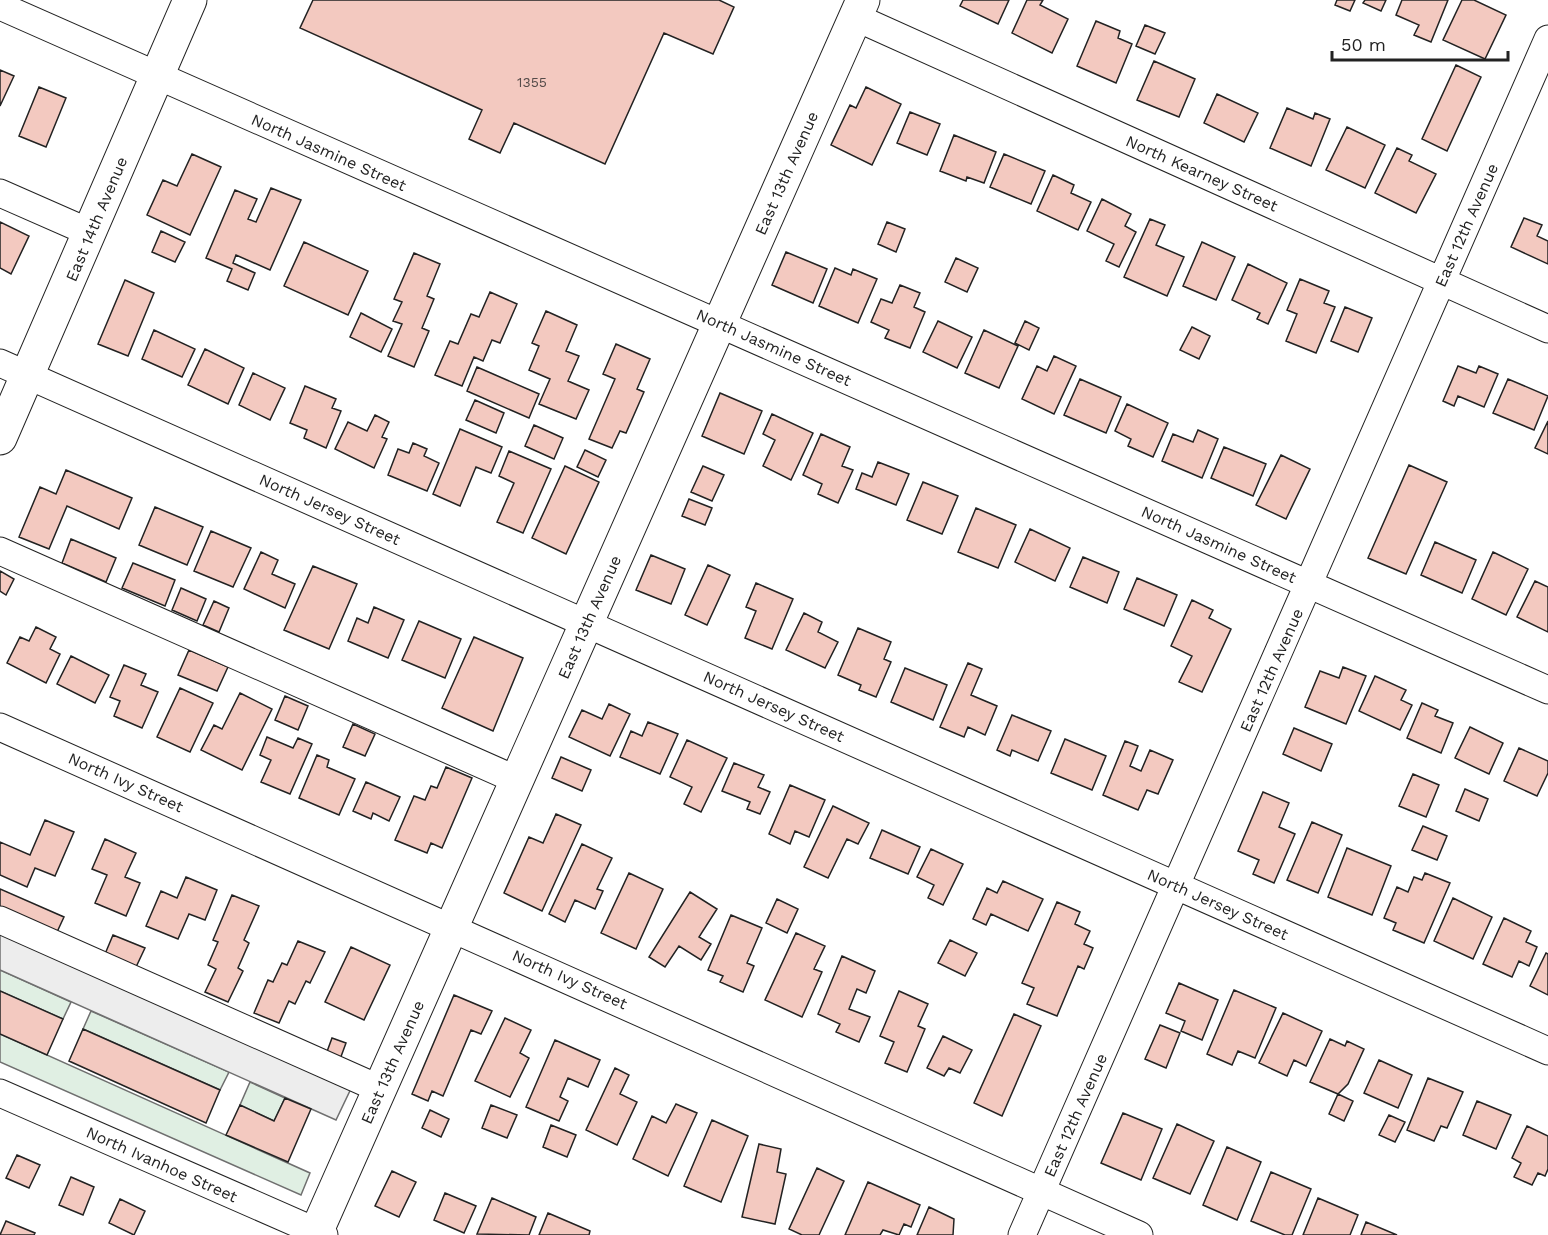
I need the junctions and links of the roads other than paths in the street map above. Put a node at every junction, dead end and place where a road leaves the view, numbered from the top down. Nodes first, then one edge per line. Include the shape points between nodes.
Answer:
1 (190, 0) edge
2 (0, 6) edge
3 (859, 9) edge
4 (1548, 39) edge
5 (156, 77) junction
6 (0, 193) edge
7 (91, 233) junction
8 (1441, 281) junction
9 (719, 323) junction
10 (1548, 328) edge
11 (14, 369) edge
12 (0, 438) edge
13 (0, 551) edge
14 (1309, 583) junction
15 (586, 623) junction
16 (1548, 690) edge
17 (0, 727) edge
18 (517, 780) junction
19 (1176, 885) junction
20 (0, 920) edge
21 (453, 927) junction
22 (1548, 1051) edge
23 (380, 1089) junction
24 (0, 1093) edge
25 (1041, 1191) junction
26 (318, 1234) edge
27 (1022, 1235) edge
28 (1139, 1235) edge

1 - 5 main road, East 14th Avenue
2 - 5 street, North Jasmine Street
3 - 8 street, North Kearney Street
3 - 9 main road, East 13th Avenue
4 - 8 street, East 12th Avenue
5 - 7 main road, East 14th Avenue
5 - 9 street, North Jasmine Street
6 - 7 street
7 - 11 main road, East 14th Avenue
8 - 10 street, North Kearney Street
8 - 14 street, East 12th Avenue
9 - 14 street, North Jasmine Street
9 - 15 main road, East 13th Avenue
11 - 12 main road, East 14th Avenue
11 - 15 street, North Jersey Street
13 - 18 street
14 - 16 street, North Jasmine Street
14 - 19 street, East 12th Avenue
15 - 18 main road, East 13th Avenue
15 - 19 street, North Jersey Street
17 - 21 street, North Ivy Street
18 - 21 main road, East 13th Avenue
19 - 22 street, North Jersey Street
19 - 25 street, East 12th Avenue
20 - 23 street
21 - 23 main road, East 13th Avenue
21 - 25 street, North Ivy Street
23 - 26 main road, East 13th Avenue
24 - 26 street, North Ivanhoe Street
25 - 27 street, East 12th Avenue
25 - 28 street, North Ivy Street

